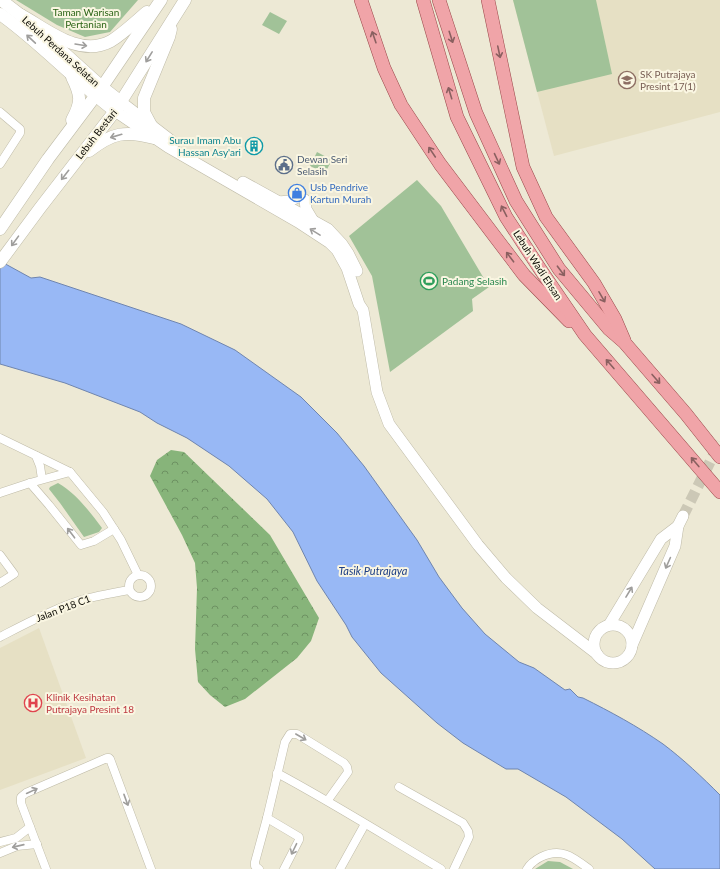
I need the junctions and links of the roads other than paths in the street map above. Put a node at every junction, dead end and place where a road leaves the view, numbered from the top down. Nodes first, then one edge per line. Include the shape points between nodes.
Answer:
1 (1, 0) edge
2 (185, 0) edge
3 (361, 0) edge
4 (423, 0) edge
5 (439, 0) edge
6 (488, 0) edge
7 (160, 1) edge
8 (0, 14) edge
9 (21, 15) junction
10 (174, 16) junction
11 (70, 75) junction
12 (98, 91) junction
13 (118, 106) junction
14 (0, 112) edge
15 (153, 132) junction
16 (48, 159) junction
17 (75, 162) junction
18 (0, 164) edge
19 (279, 202) junction
20 (293, 214) junction
21 (312, 219) junction
22 (0, 229) edge
23 (0, 262) edge
24 (363, 310) junction
25 (585, 335) junction
26 (624, 342) junction
27 (0, 438) edge
28 (36, 456) junction
29 (720, 457) edge
30 (70, 472) junction
31 (42, 480) junction
32 (30, 483) junction
33 (720, 492) edge
34 (0, 493) edge
35 (114, 529) junction
36 (0, 555) edge
37 (138, 575) junction
38 (0, 583) edge
39 (129, 590) junction
40 (604, 628) junction
41 (0, 637) edge
42 (577, 638) junction
43 (632, 646) junction
44 (597, 654) junction
45 (278, 773) junction
46 (399, 787) dead end
47 (328, 800) junction
48 (267, 818) junction
49 (365, 824) junction
50 (30, 827) junction
51 (0, 842) edge
52 (37, 844) junction
53 (0, 853) edge
54 (46, 869) edge
55 (151, 869) edge
56 (259, 869) edge
57 (284, 869) edge
58 (340, 869) edge
59 (441, 869) edge
60 (454, 869) edge
61 (527, 869) edge
62 (589, 869) edge

1 - 9 main road, Lebuh Perdana Selatan
2 - 10 main road, Lebuh Bestari
25 -> 3 main road via 560,314 524,275 440,164 401,105 384,68
25 -> 4 main road, Lebuh Wadi Ehsan via 506,217 457,117
5 -> 26 main road, Lebuh Wadi Ehsan via 476,113 516,201 559,269 609,329
6 -> 26 main road via 524,168 546,217 594,283 615,319
9 -> 7 main road via 67,42 81,46 98,46 111,41
7 - 12 main road
11 -> 8 main road, Lebuh Perdana Selatan via 18,27
9 - 12 main road, Lebuh Perdana Selatan
10 -> 13 main road, Lebuh Bestari
10 - 15 main road via 169,37 144,98 144,112
11 - 12 main road, Lebuh Perdana Selatan
11 - 16 main road via 80,96 77,111
12 - 13 main road, Lebuh Perdana Selatan
12 - 16 main road
13 - 15 street
13 - 17 main road, Lebuh Bestari
14 - 18 street via 20,129
15 -> 17 main road via 125,133 111,137 98,143
15 - 19 street
15 - 20 street via 180,155
16 - 22 main road
17 -> 23 main road, Lebuh Bestari
19 - 20 street
19 - 21 street via 301,198
20 - 21 street
24 -> 20 street via 347,268 336,250
21 - 24 street via 328,229 348,253 362,284 365,302
24 - 42 street via 377,392 389,424 489,559 537,608
33 -> 25 main road, Lebuh Wadi Ehsan
26 -> 29 main road, Lebuh Wadi Ehsan
27 - 28 street
28 - 30 street
28 - 31 street
30 - 31 street
30 - 35 street
31 - 32 street
32 - 34 street
35 -> 32 street via 94,542 81,545
35 - 37 street
36 - 38 street via 14,574
37 - 39 street via 129,582
37 - 39 street via 144,575 149,579 149,592 137,597
39 - 41 street, Jalan P18 C1 via 64,606
40 - 42 street via 588,637
40 - 43 street via 615,625 626,630 630,634
40 -> 43 street via 661,539 680,521 675,546
40 - 44 street via 594,639
42 - 44 street
43 - 44 street via 629,655 620,662 609,663
45 - 47 street
45 -> 47 street via 287,737 290,734 297,734 347,767 348,772
45 - 48 street
46 - 60 street via 466,826 469,837
47 - 49 street
48 - 56 street via 255,862
48 -> 57 street via 299,837
49 - 58 street
49 - 59 street
50 - 51 street via 16,838
50 - 52 street
50 -> 55 street via 21,797 104,758 109,758
52 -> 53 street via 17,846
52 - 54 street
61 - 62 street via 538,859 557,852 576,859

